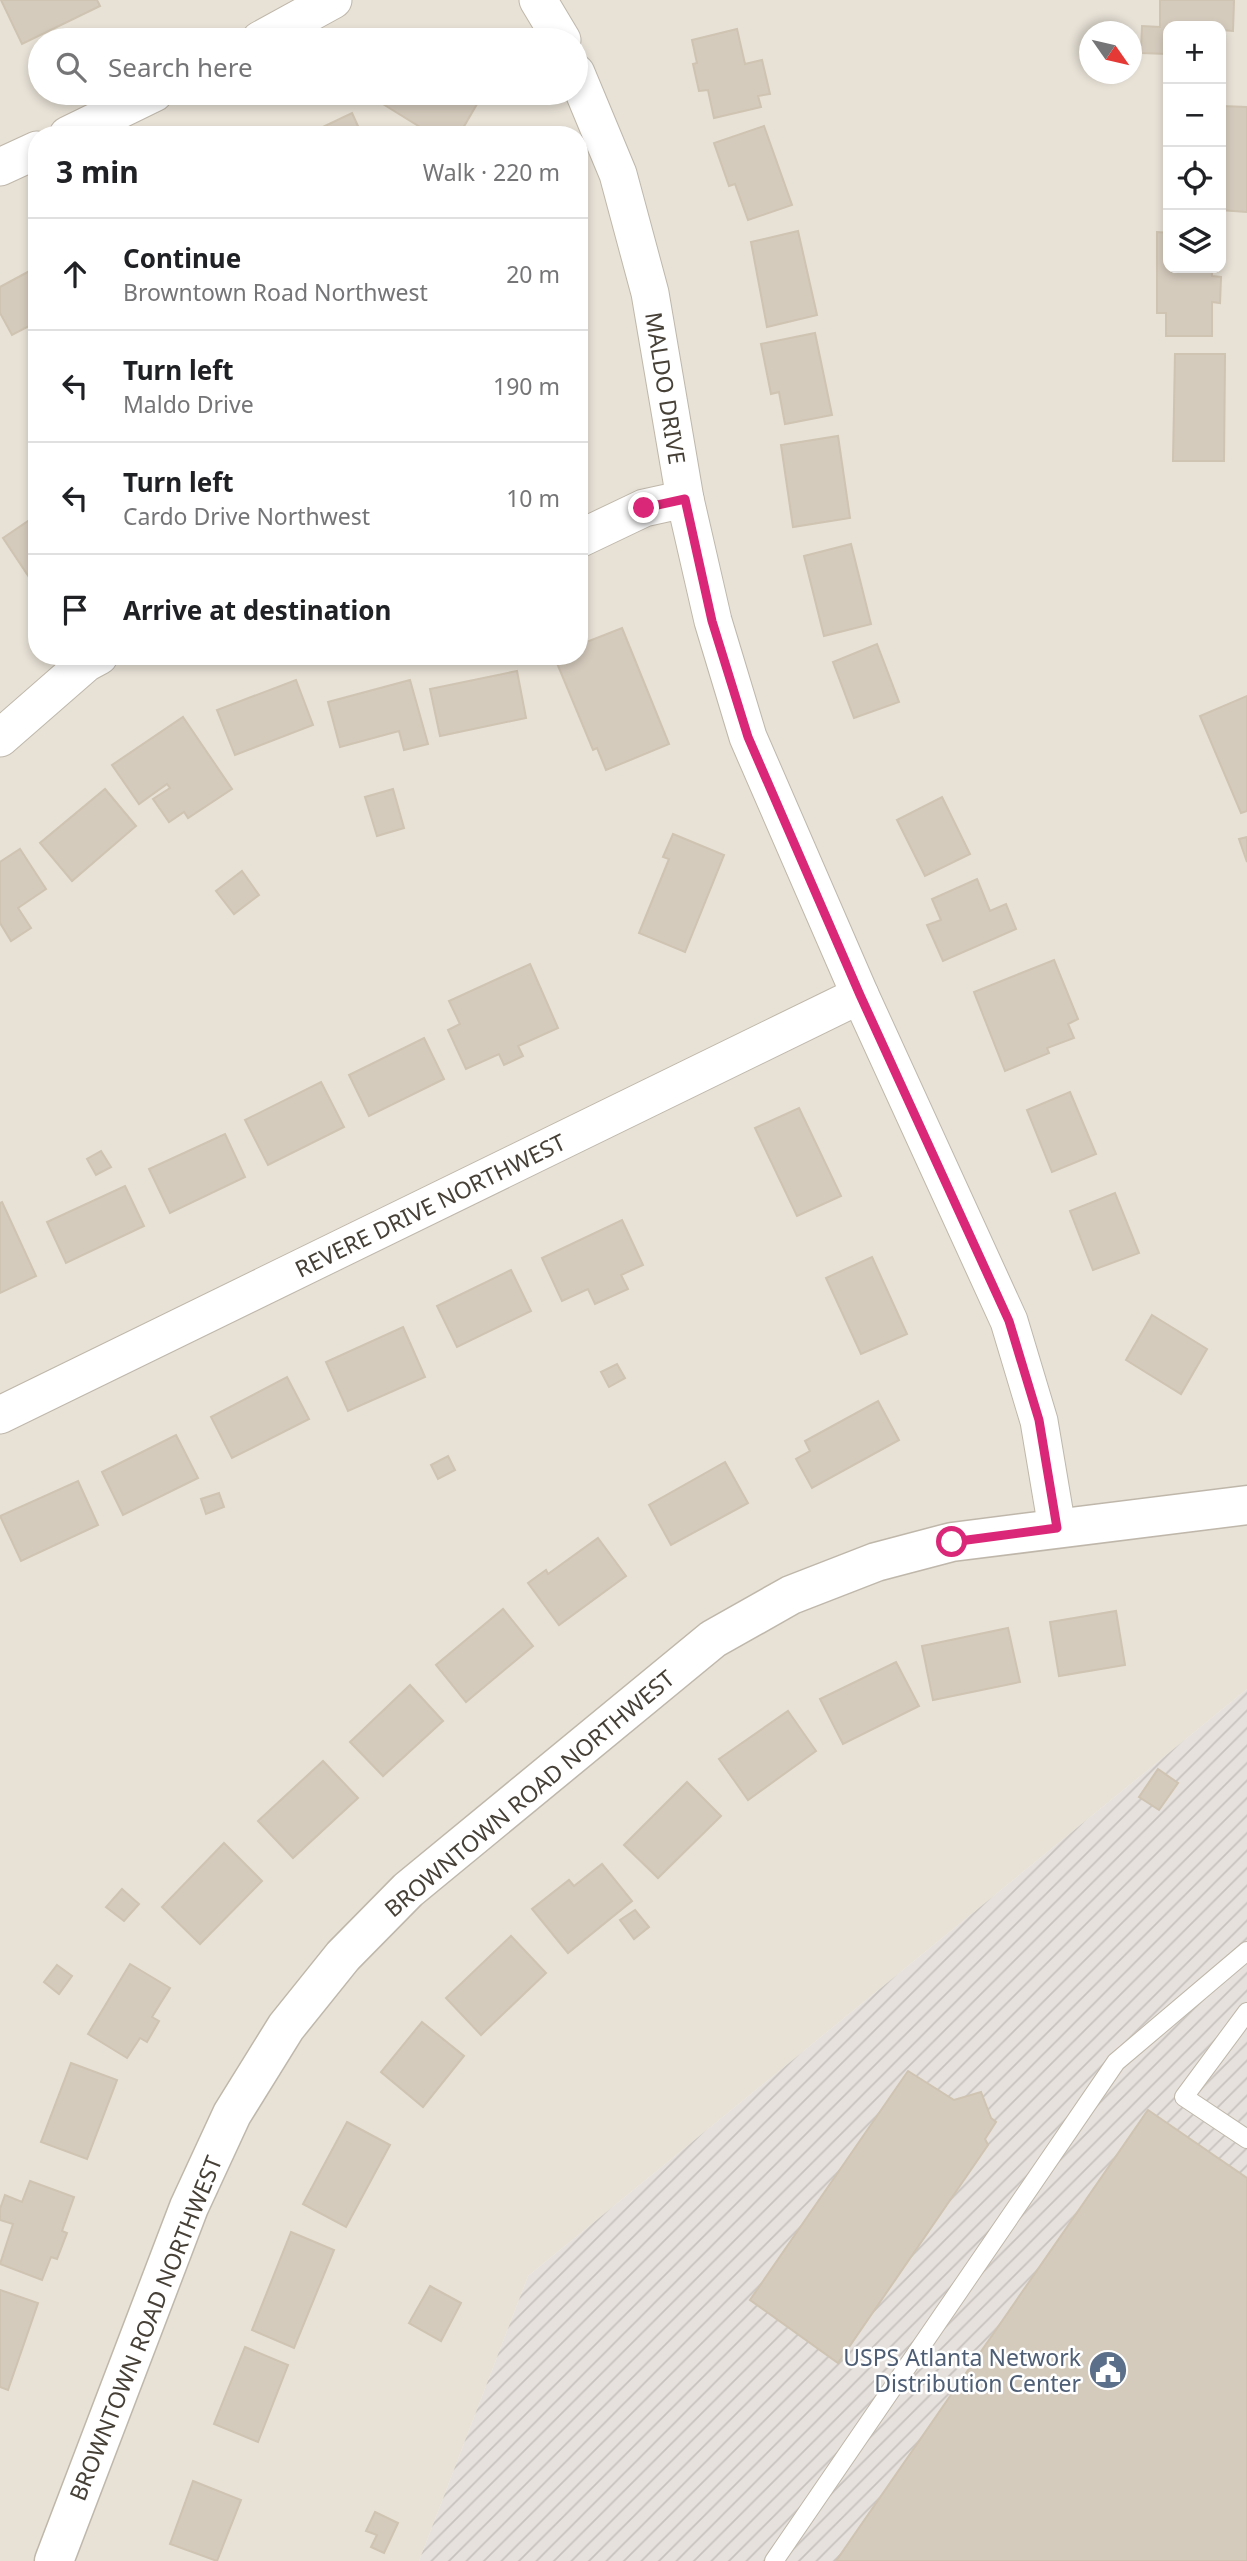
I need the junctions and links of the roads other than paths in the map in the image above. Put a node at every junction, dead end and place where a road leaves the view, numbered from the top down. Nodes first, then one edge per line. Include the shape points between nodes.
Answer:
1 (333, 0) edge
2 (538, 0) edge
3 (282, 28) edge
4 (555, 28) edge
5 (588, 102) edge
6 (129, 105) edge
7 (86, 126) edge
8 (28, 154) edge
9 (0, 167) edge
10 (685, 499) junction
11 (588, 536) edge
12 (84, 665) edge
13 (0, 738) edge
14 (860, 995) junction
15 (0, 1415) edge
16 (1247, 1506) edge
17 (1057, 1528) junction
18 (1247, 1951) edge
19 (1247, 2012) edge
20 (1247, 2139) edge
21 (54, 2561) edge
22 (774, 2561) edge

1 - 3 street
2 - 4 street
5 - 10 street, MALDO DRIVE via 618,174 650,293
6 - 7 street
8 - 9 street
10 - 11 street via 644,508
10 - 14 street, MALDO DRIVE via 712,621 748,737
12 - 13 street
14 - 15 street, REVERE DRIVE NORTHWEST
14 - 17 street, MALDO DRIVE via 1009,1321 1039,1420
16 - 17 street, BROWNTOWN ROAD NORTHWEST
17 - 21 street, BROWNTOWN ROAD NORTHWEST via 952,1542 876,1562 791,1595 713,1639 408,1890 343,1956 286,2027 232,2114 189,2207
18 - 22 lane via 1116,2062
19 - 20 lane via 1184,2097

